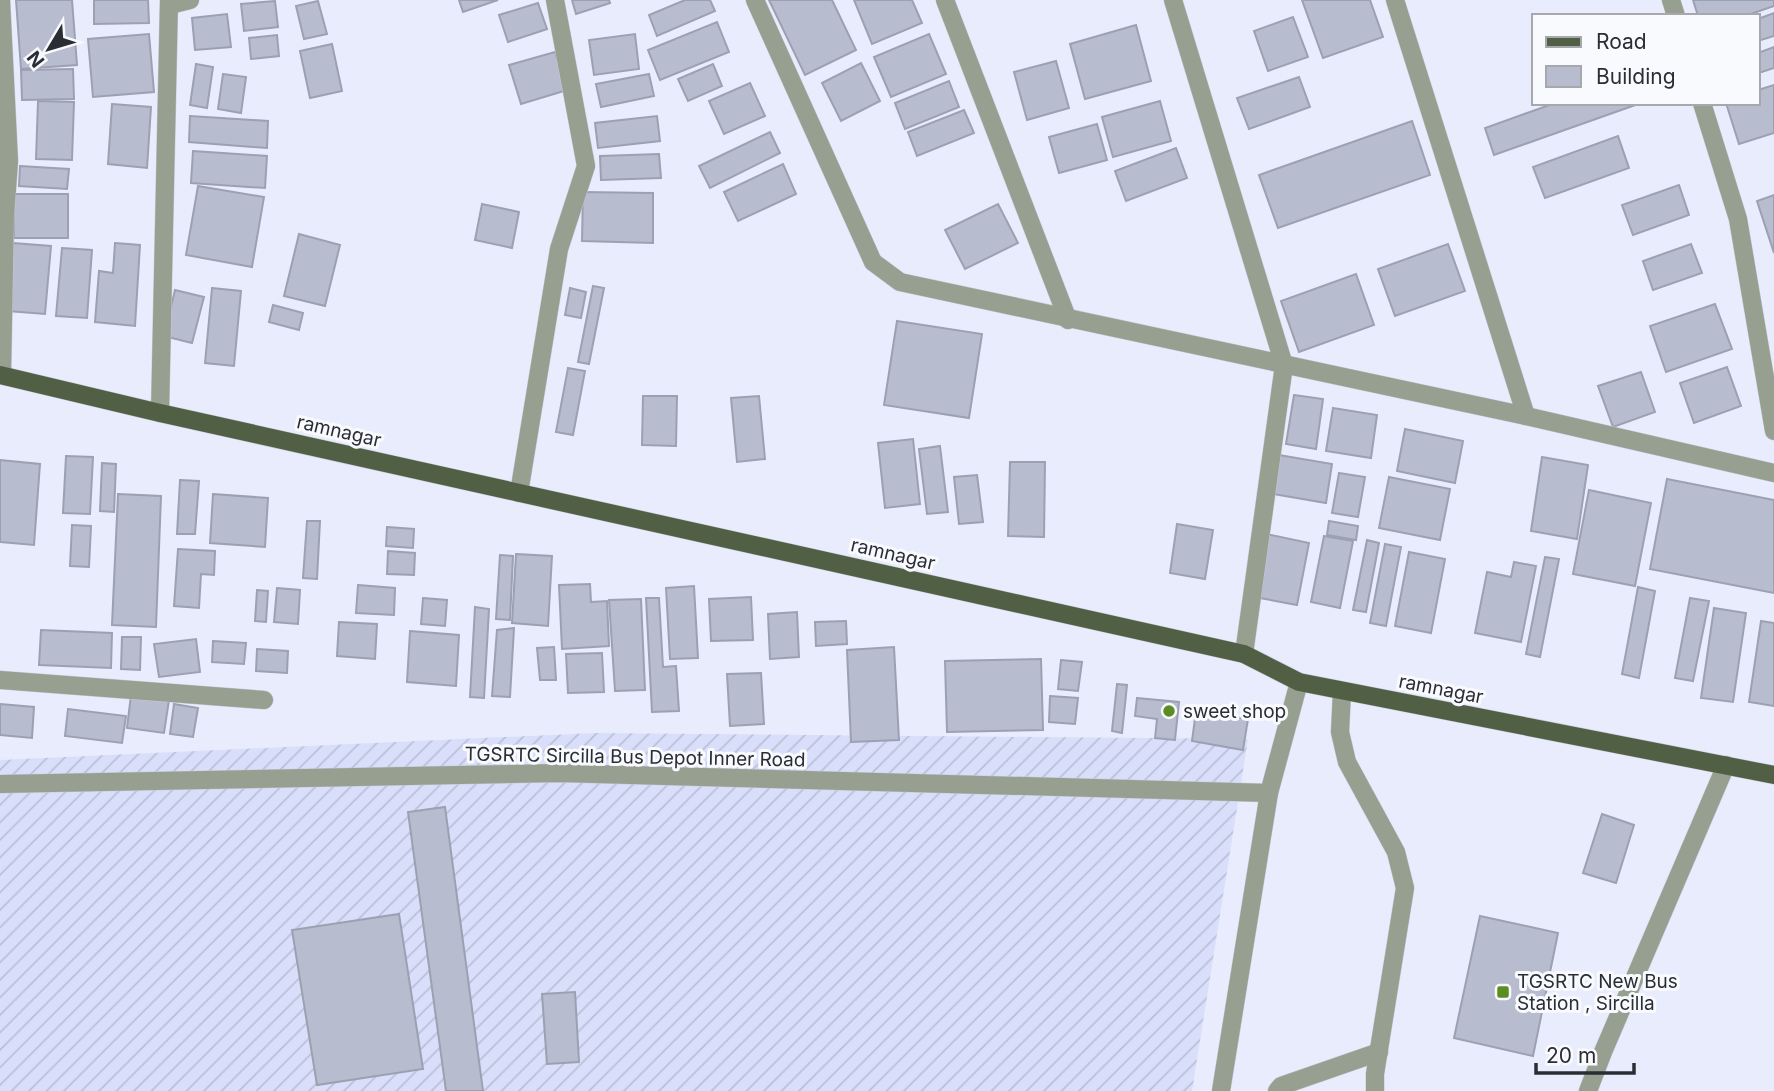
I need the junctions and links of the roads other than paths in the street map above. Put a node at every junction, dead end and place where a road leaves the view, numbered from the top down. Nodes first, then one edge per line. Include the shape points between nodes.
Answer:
1 (1, 0) edge
2 (190, 0) edge
3 (555, 0) edge
4 (755, 0) edge
5 (945, 0) edge
6 (1173, 0) edge
7 (1395, 0) edge
8 (169, 2) edge
9 (1703, 105) edge
10 (1068, 320) junction
11 (1284, 365) junction
12 (1, 375) edge
13 (160, 413) junction
14 (1526, 416) junction
15 (1774, 431) edge
16 (1774, 473) edge
17 (519, 493) junction
18 (1244, 654) junction
19 (0, 680) edge
20 (1299, 682) junction
21 (1342, 691) junction
22 (264, 700) dead end
23 (1726, 765) junction
24 (1774, 775) edge
25 (0, 783) edge
26 (1269, 793) junction
27 (1379, 1052) junction
28 (1221, 1091) edge
29 (1277, 1091) edge
30 (1375, 1091) edge
31 (1588, 1091) edge

1 - 12 street via 9,161
2 - 8 street
3 - 17 street via 586,166 559,249
4 - 10 street via 873,262 900,282
5 - 10 street
6 - 11 street
7 - 14 street
8 - 13 street
9 - 15 street via 1738,219
10 - 11 street
11 - 14 street
11 - 18 street
12 - 13 main road, ramnagar
13 - 17 main road, ramnagar
14 - 16 street
17 - 18 main road, ramnagar
18 - 20 main road, ramnagar
19 - 22 street
20 - 21 main road, ramnagar
20 - 26 street
21 - 23 main road, ramnagar
21 - 27 street via 1340,732 1348,762 1396,852 1405,888
23 - 24 main road, ramnagar
23 - 31 street
25 - 26 street, TGSRTC Sircilla Bus Depot Inner Road via 560,773
26 - 28 street
27 - 29 street
27 - 30 street

